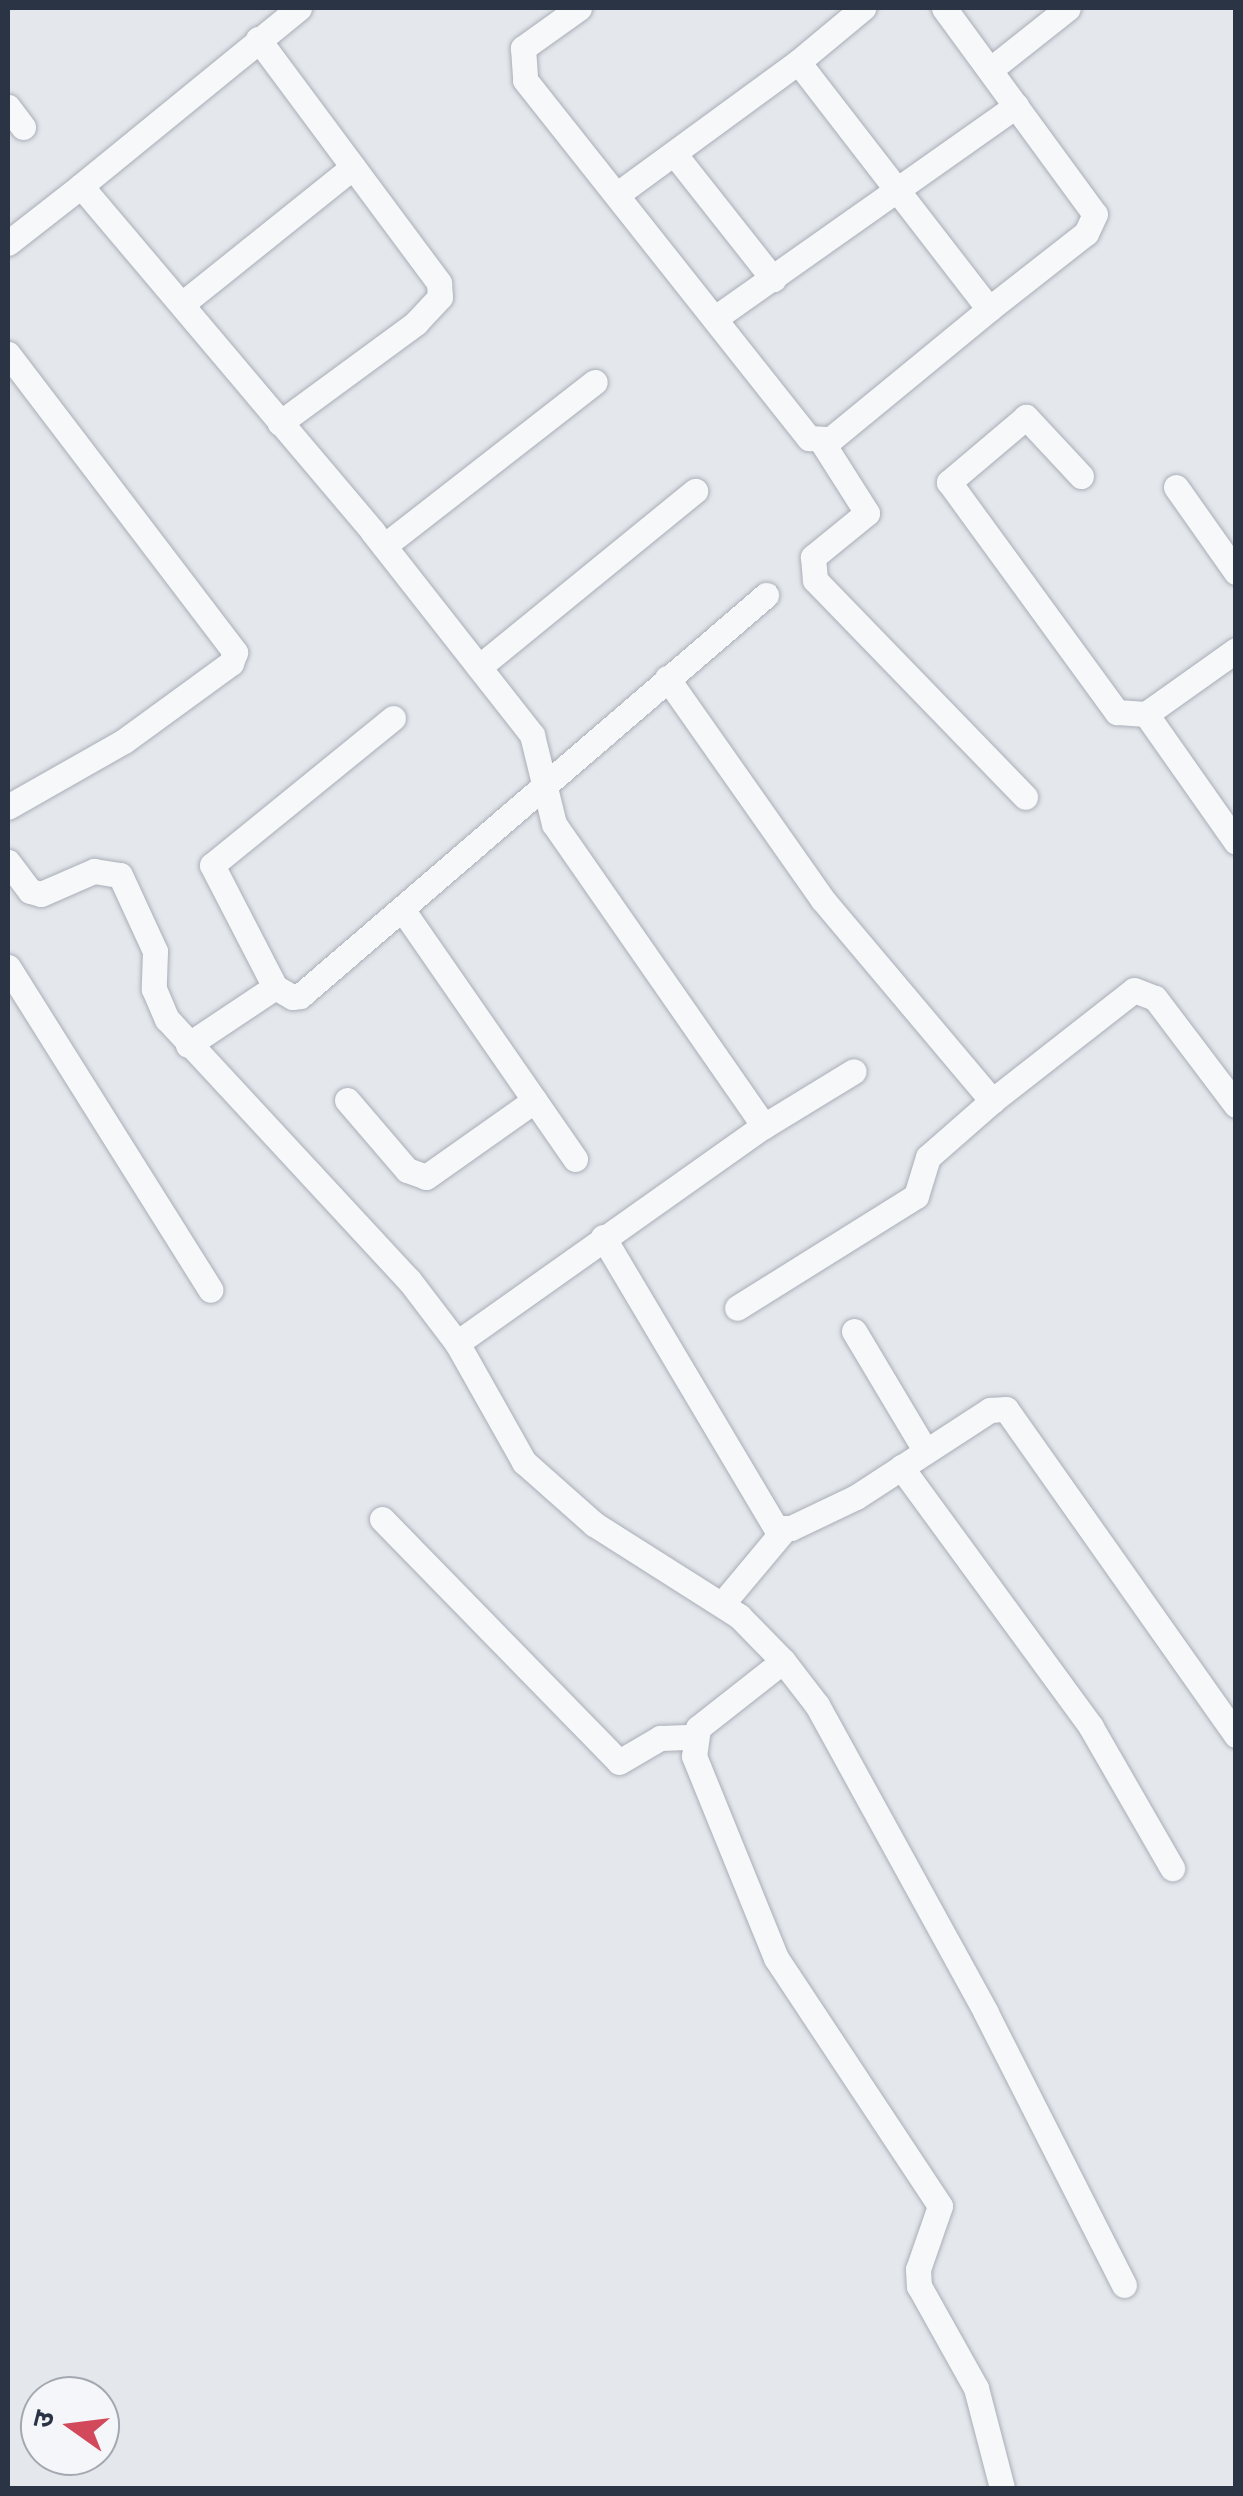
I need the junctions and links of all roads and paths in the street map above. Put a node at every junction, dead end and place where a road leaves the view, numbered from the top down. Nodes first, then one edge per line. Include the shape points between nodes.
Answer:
1 (299, 8) edge
2 (579, 8) edge
3 (863, 8) edge
4 (944, 8) edge
5 (1052, 12) edge
6 (258, 39) junction
7 (798, 62) junction
8 (991, 68) junction
9 (1016, 106) junction
10 (676, 156) junction
11 (353, 167) junction
12 (80, 186) junction
13 (900, 190) junction
14 (618, 194) junction
15 (8, 243) edge
16 (773, 279) junction
17 (182, 304) junction
18 (990, 309) junction
19 (718, 316) junction
20 (8, 354) edge
21 (596, 382) dead end
22 (280, 423) junction
23 (822, 442) junction
24 (1081, 476) dead end
25 (1176, 488) dead end
26 (695, 491) dead end
27 (384, 546) junction
28 (1236, 572) edge
29 (766, 595) dead end
30 (1236, 650) edge
31 (479, 667) junction
32 (667, 678) junction
33 (1146, 714) junction
34 (392, 718) dead end
35 (542, 782) junction
36 (1025, 797) dead end
37 (8, 807) edge
38 (1236, 842) edge
39 (8, 862) edge
40 (402, 909) junction
41 (8, 966) edge
42 (275, 987) junction
43 (188, 1044) junction
44 (854, 1071) dead end
45 (346, 1100) dead end
46 (536, 1100) junction
47 (992, 1100) junction
48 (1236, 1105) edge
49 (764, 1126) junction
50 (575, 1160) dead end
51 (603, 1237) junction
52 (211, 1290) dead end
53 (737, 1308) dead end
54 (854, 1331) dead end
55 (456, 1343) junction
56 (925, 1450) junction
57 (901, 1467) junction
58 (382, 1519) dead end
59 (782, 1531) junction
60 (722, 1604) junction
61 (784, 1661) junction
62 (1234, 1729) edge
63 (694, 1737) junction
64 (1172, 1868) dead end
65 (1124, 2285) dead end
66 (1002, 2488) edge

1 - 6 street
2 - 14 street via 532,39 519,67
3 - 7 street
4 - 8 street
5 - 8 street
6 - 11 street
6 - 12 street
7 - 10 street
7 - 13 street
8 - 9 street
9 - 13 street
9 - 18 street via 1095,214 1086,233
10 - 14 street
10 - 16 street
11 - 17 street
11 - 22 street via 431,267 440,298
12 - 15 street
12 - 17 street
13 - 16 street
13 - 18 street
14 - 19 street
16 - 19 street
17 - 22 street
18 - 23 street
19 - 23 street via 809,438
20 - 37 street via 235,652 231,663 124,741
21 - 27 street
22 - 27 street
23 - 36 street via 867,513 813,557 815,580
24 - 33 street via 1026,417 949,482 1110,706 1132,717
25 - 28 street
26 - 31 street
27 - 31 street
29 - 32 street
30 - 33 street
31 - 35 street via 532,735
32 - 35 street
32 - 47 street via 824,900
33 - 38 street
34 - 42 street via 212,865
35 - 40 street
35 - 49 street via 554,824
39 - 43 street via 41,894 94,870 120,876 155,952 155,996
40 - 42 street via 300,996
40 - 46 street
41 - 52 street
42 - 43 street
43 - 55 street via 409,1280
44 - 49 street
45 - 46 street via 407,1170 426,1178
46 - 50 street
47 - 48 street via 1134,990 1155,998
47 - 53 street via 928,1158 916,1196
49 - 51 street
51 - 55 street
51 - 59 street via 770,1522
54 - 56 street
55 - 60 street via 524,1462 594,1524
56 - 57 street
56 - 62 street via 990,1410 1013,1416
57 - 59 street
57 - 64 street via 1091,1727
58 - 63 street via 619,1762 660,1738
59 - 60 street
60 - 61 street
61 - 63 street
61 - 65 street via 817,1705 986,2014
63 - 66 street via 694,1756 776,1958 940,2206 918,2269 919,2286 976,2388

